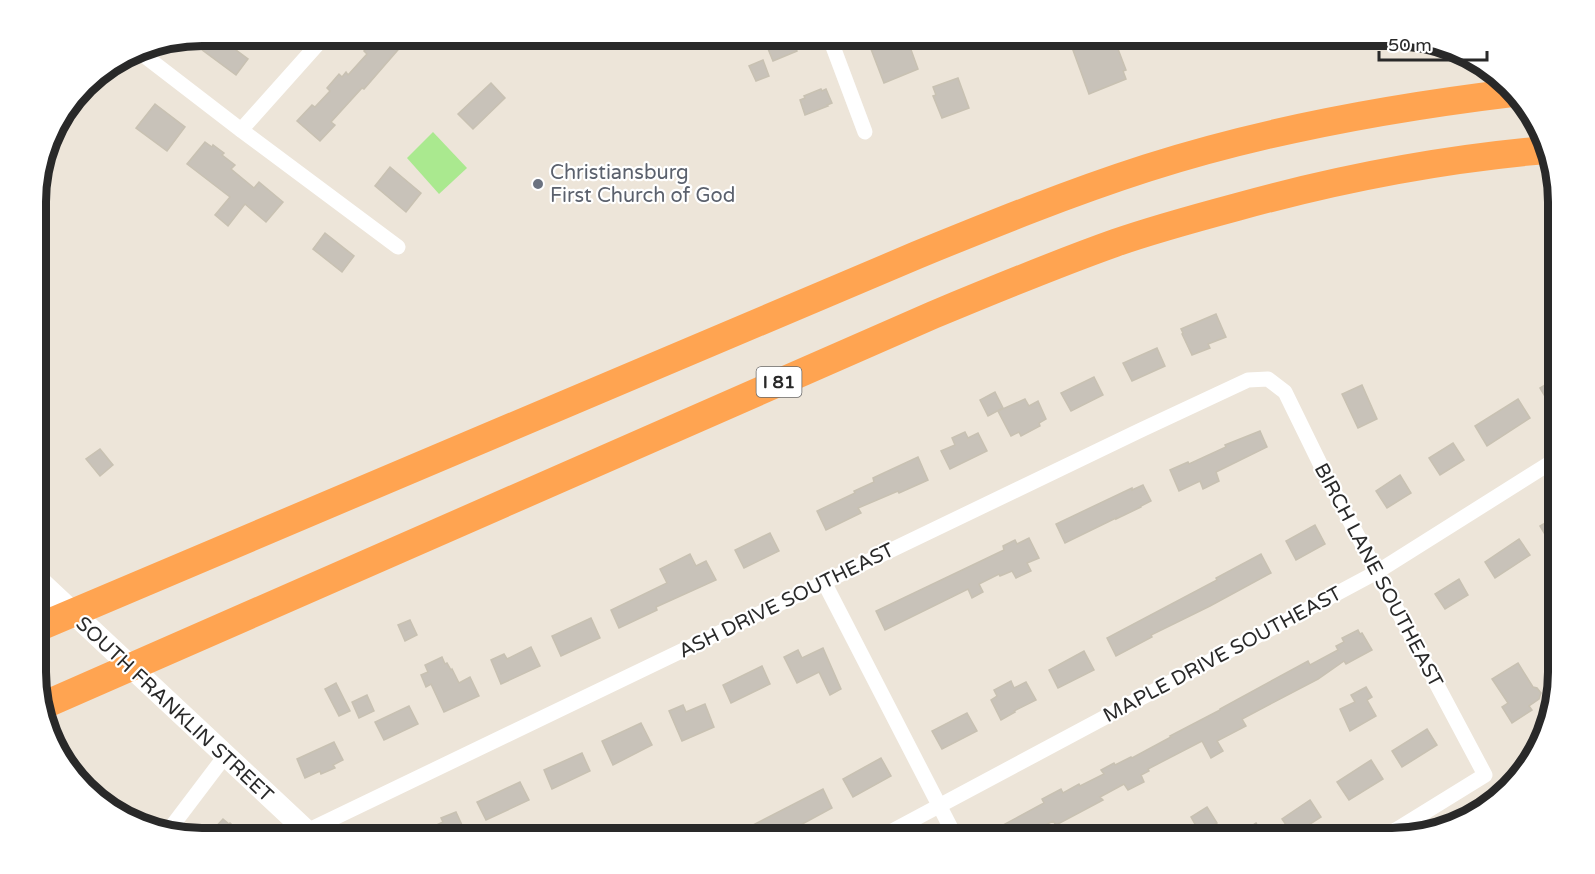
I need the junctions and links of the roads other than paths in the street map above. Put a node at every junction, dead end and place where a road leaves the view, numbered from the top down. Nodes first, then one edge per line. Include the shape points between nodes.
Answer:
1 (833, 46) edge
2 (315, 47) edge
3 (146, 57) edge
4 (1505, 94) edge
5 (241, 130) junction
6 (865, 132) dead end
7 (1539, 151) edge
8 (398, 246) dead end
9 (1268, 380) joint
10 (1548, 464) edge
11 (1377, 572) junction
12 (824, 582) junction
13 (46, 588) edge
14 (46, 624) edge
15 (50, 702) edge
16 (225, 756) junction
17 (938, 806) junction
18 (173, 824) edge
19 (899, 827) edge
20 (950, 827) edge
21 (1401, 827) edge
22 (303, 828) edge
23 (322, 828) edge

1 - 6 street
2 - 5 street
3 - 5 street
4 - 14 highway via 1343,118 1246,140 1044,204
5 - 8 street
7 - 15 highway, I 81 via 1442,162 1284,194 1106,247 1032,274
9 - 11 street, BIRCH LANE SOUTHEAST via 1285,392
9 - 12 street, ASH DRIVE SOUTHEAST via 1248,380
10 - 11 street, MAPLE DRIVE SOUTHEAST
11 - 17 street, MAPLE DRIVE SOUTHEAST
11 - 21 street, BIRCH LANE SOUTHEAST via 1485,775
12 - 17 street
12 - 23 street, ASH DRIVE SOUTHEAST
13 - 16 main road, SOUTH FRANKLIN STREET
16 - 18 street
16 - 22 main road, SOUTH FRANKLIN STREET
17 - 19 street, MAPLE DRIVE SOUTHEAST
17 - 20 street

